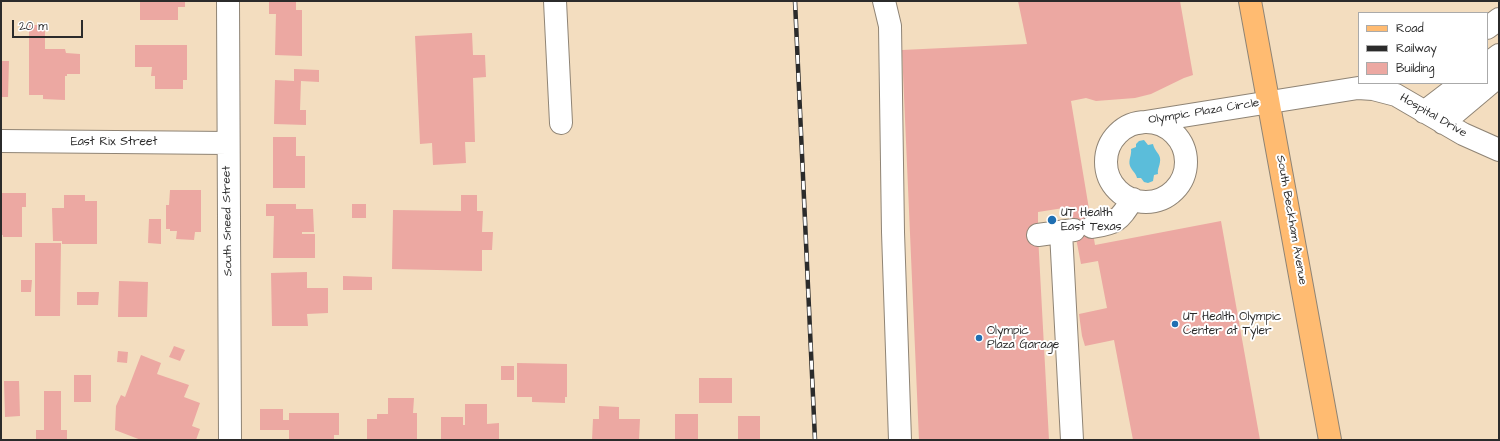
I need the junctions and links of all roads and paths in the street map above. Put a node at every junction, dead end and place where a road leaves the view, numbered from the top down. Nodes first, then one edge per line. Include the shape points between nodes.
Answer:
1 (228, 1) edge
2 (555, 1) edge
3 (884, 1) edge
4 (1250, 1) edge
5 (1499, 19) edge
6 (1488, 27) edge
7 (1499, 55) edge
8 (1488, 63) edge
9 (1499, 76) edge
10 (1461, 84) edge
11 (1404, 89) edge
12 (1269, 102) junction
13 (1424, 112) junction
14 (561, 123) dead end
15 (1139, 123) junction
16 (1443, 123) junction
17 (1, 141) edge
18 (228, 143) junction
19 (1499, 150) edge
20 (1133, 199) junction
21 (1076, 230) junction
22 (1038, 235) dead end
23 (230, 440) edge
24 (900, 440) edge
25 (1072, 440) edge
26 (1330, 440) edge

1 - 18 street, South Sneed Street
2 - 14 street
3 - 24 street via 890,26
4 - 12 main road, South Beckham Avenue
5 - 6 street
7 - 8 street
9 - 16 street
10 - 13 street
11 - 12 street, Hospital Drive via 1358,88
11 - 13 street, Hospital Drive
12 - 15 street, Olympic Plaza Circle
12 - 26 main road, South Beckham Avenue
13 - 16 street, Hospital Drive
15 - 20 street, Olympic Plaza Circle via 1117,134 1106,157 1110,180 1126,197
15 - 20 street, Olympic Plaza Circle via 1153,123 1166,127 1183,147 1186,160 1179,185 1171,193 1149,202
16 - 19 street, Hospital Drive
17 - 18 street, East Rix Street
18 - 23 street, South Sneed Street
20 - 21 street via 1116,221
21 - 22 street
21 - 25 street

